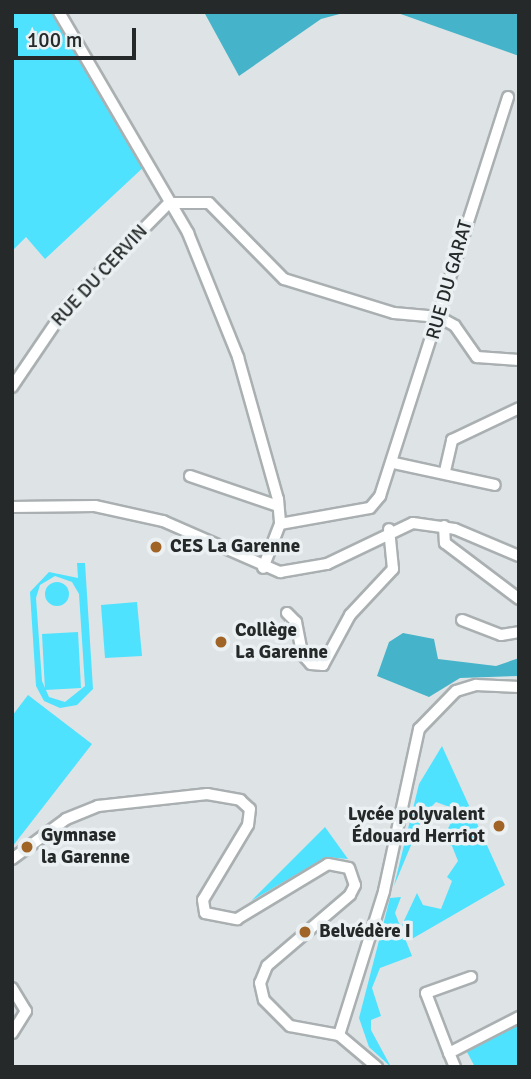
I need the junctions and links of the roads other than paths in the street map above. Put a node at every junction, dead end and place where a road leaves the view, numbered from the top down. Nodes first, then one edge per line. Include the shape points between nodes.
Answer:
1 (59, 12) edge
2 (508, 97) dead end
3 (169, 204) junction
4 (439, 317) junction
5 (519, 360) edge
6 (12, 387) edge
7 (519, 408) edge
8 (394, 463) junction
9 (445, 471) junction
10 (190, 476) dead end
11 (495, 485) dead end
12 (278, 506) junction
13 (12, 507) edge
14 (280, 524) junction
15 (444, 526) junction
16 (389, 529) junction
17 (519, 556) edge
18 (263, 568) junction
19 (519, 599) edge
20 (287, 613) dead end
21 (462, 620) dead end
22 (519, 632) edge
23 (519, 687) edge
24 (12, 859) edge
25 (471, 976) dead end
26 (12, 988) edge
27 (519, 1017) edge
28 (12, 1033) edge
29 (339, 1035) junction
30 (449, 1053) junction
31 (377, 1067) edge
32 (455, 1067) edge

1 - 3 street
2 - 4 street, RUE DU GARAT
3 - 4 street via 209,203 284,279 394,313
3 - 6 street, RUE DU CERVIN via 67,306
3 - 12 street via 188,233 239,357
4 - 5 street via 455,327 477,357
4 - 8 street, RUE DU GARAT
7 - 9 street via 452,440
8 - 9 street
8 - 14 street, RUE DU GARAT via 370,508
9 - 11 street
10 - 12 street
12 - 14 street
13 - 18 street via 95,506 163,521
14 - 18 street
15 - 16 street
15 - 17 street
15 - 19 street via 445,543
16 - 18 street via 313,569
16 - 20 street via 396,545 393,569 350,615 323,665 311,664 302,654 296,622
21 - 22 street via 501,635
23 - 29 street via 475,685 456,691 419,729 384,891
24 - 29 street via 66,819 97,806 207,794 240,800 250,809 248,825 202,908 209,916 237,919 328,864 349,868 355,885 350,895 267,966 260,982 264,1000 289,1026
25 - 30 street via 426,993
26 - 28 street via 26,1011
27 - 30 street
29 - 31 street
30 - 32 street

